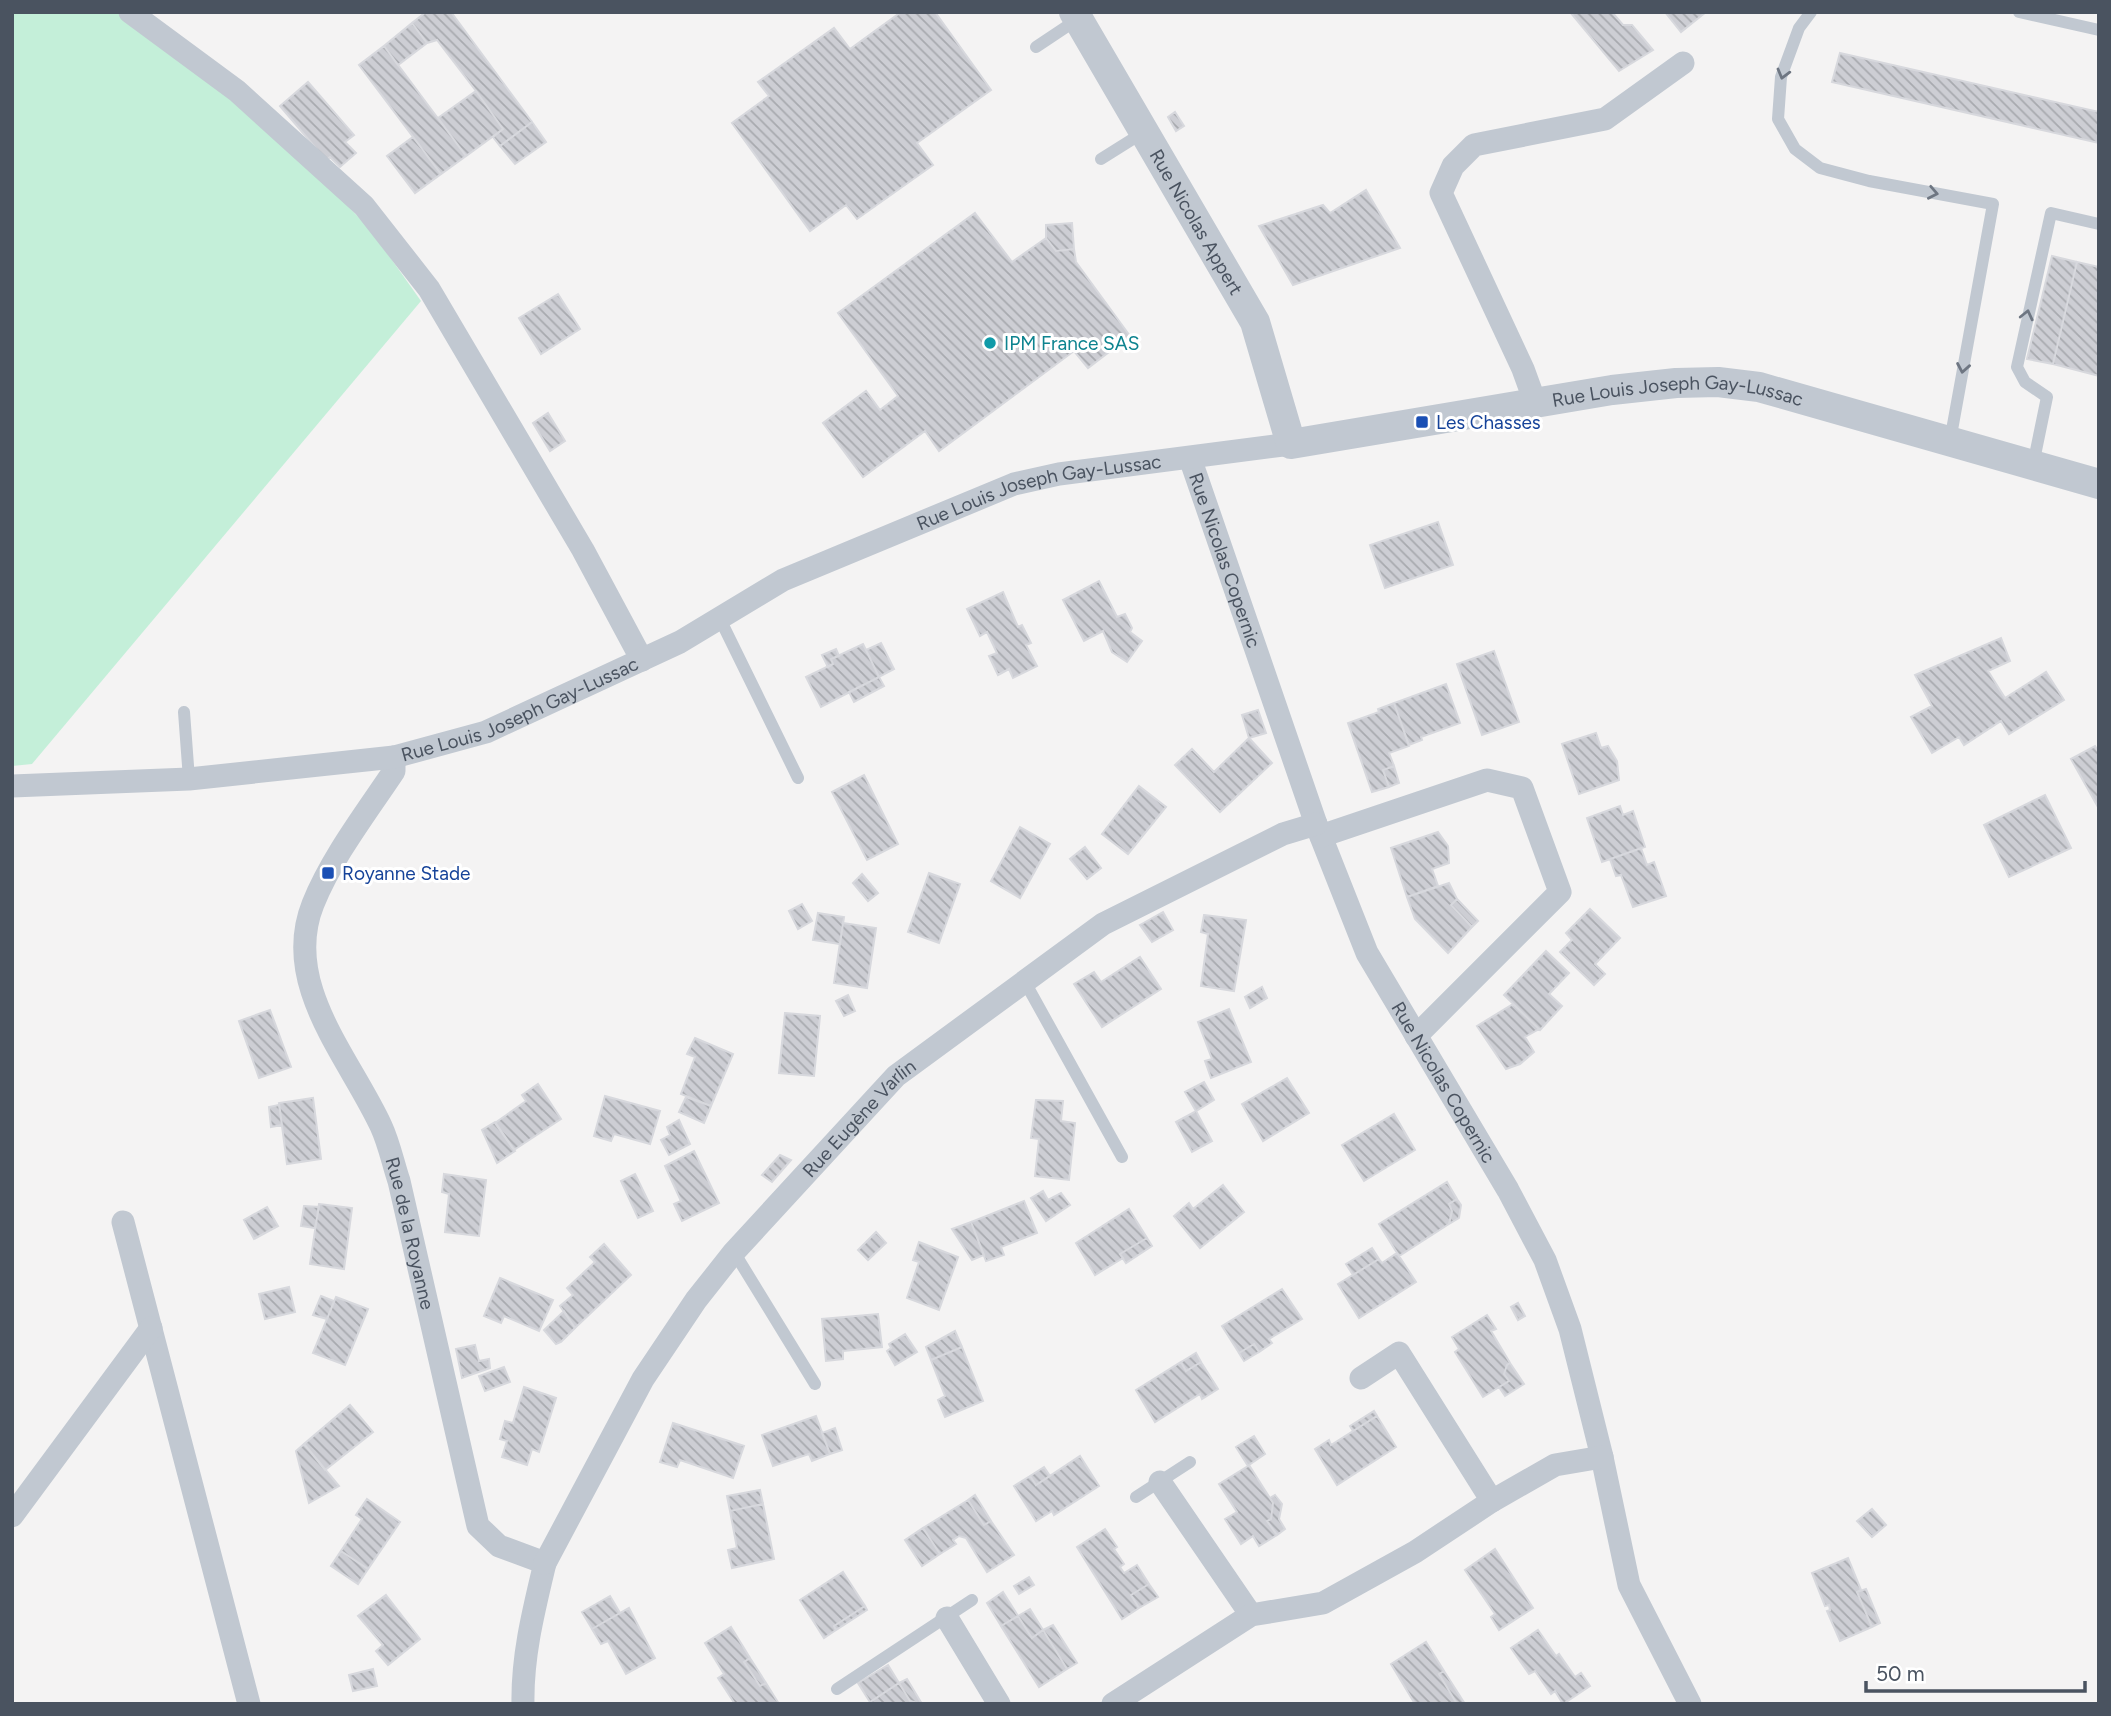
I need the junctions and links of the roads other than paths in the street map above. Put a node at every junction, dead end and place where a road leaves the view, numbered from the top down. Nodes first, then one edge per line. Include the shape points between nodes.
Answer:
1 (130, 12) edge
2 (1811, 12) edge
3 (2019, 12) edge
4 (1076, 15) edge
5 (2099, 30) edge
6 (1036, 47) dead end
7 (1683, 62) dead end
8 (1144, 131) junction
9 (1101, 159) dead end
10 (2099, 224) edge
11 (1535, 402) junction
12 (1950, 441) junction
13 (1291, 444) junction
14 (1190, 458) junction
15 (2033, 465) junction
16 (2099, 484) edge
17 (720, 619) junction
18 (642, 660) junction
19 (184, 712) dead end
20 (394, 757) junction
21 (799, 778) dead end
22 (189, 779) junction
23 (12, 786) edge
24 (1318, 830) junction
25 (1025, 982) junction
26 (1416, 1036) junction
27 (1122, 1157) dead end
28 (124, 1222) dead end
29 (734, 1252) junction
30 (151, 1328) junction
31 (1360, 1378) dead end
32 (815, 1384) dead end
33 (1602, 1457) junction
34 (1190, 1462) dead end
35 (1160, 1482) junction
36 (1136, 1497) dead end
37 (1492, 1502) junction
38 (12, 1516) edge
39 (545, 1563) junction
40 (972, 1600) dead end
41 (1251, 1615) junction
42 (947, 1618) junction
43 (837, 1689) dead end
44 (249, 1704) edge
45 (523, 1704) edge
46 (999, 1704) edge
47 (1113, 1704) edge
48 (1690, 1704) edge

1 - 18 street via 237,90 365,206 429,289 583,550
2 -> 12 lane via 1799,27 1781,77 1778,119 1795,149 1820,168 1993,204
3 - 5 lane
4 - 6 lane
4 - 8 street, Rue Nicolas Appert
7 - 11 street via 1605,119 1474,145 1453,166 1441,192
8 - 9 lane
8 - 13 street, Rue Nicolas Appert via 1255,322
15 -> 10 lane via 2047,397 2025,382 2017,367 2051,213
11 - 12 street, Rue Louis Joseph Gay-Lussac via 1718,382 1759,387
11 - 13 street, Rue Louis Joseph Gay-Lussac
12 - 15 street, Rue Louis Joseph Gay-Lussac
13 - 14 street, Rue Louis Joseph Gay-Lussac
14 - 17 street, Rue Louis Joseph Gay-Lussac via 1014,484 783,580
14 - 24 street, Rue Nicolas Copernic
15 - 16 street, Rue Louis Joseph Gay-Lussac
17 - 18 street, Rue Louis Joseph Gay-Lussac
17 - 21 lane
18 - 20 street, Rue Louis Joseph Gay-Lussac via 486,733
19 - 22 lane
20 - 22 street, Rue Louis Joseph Gay-Lussac
20 - 39 street, Rue de la Royanne via 394,771 312,905 304,936 304,965 317,1007 382,1127 399,1181 478,1526 499,1546
22 - 23 street, Rue Louis Joseph Gay-Lussac
24 - 25 street, Rue Eugène Varlin via 1283,834 1103,924
24 - 26 street, Rue Nicolas Copernic via 1367,953
24 - 26 street, Rue Eugène Varlin via 1487,780 1522,788 1560,892
25 - 27 lane
25 - 29 street, Rue Eugène Varlin via 896,1076
26 - 33 street, Rue Nicolas Copernic via 1545,1260 1570,1329
28 - 30 street
29 - 32 lane
29 - 39 street, Rue Eugène Varlin via 643,1379
30 - 38 street
30 - 44 street
31 - 37 street via 1399,1353
33 - 37 street via 1555,1465
33 - 48 street, Rue Nicolas Copernic via 1629,1585
34 - 35 lane
35 - 36 lane
35 - 41 street
37 - 41 street via 1323,1603
39 - 45 street via 530,1622
40 - 42 lane
41 - 47 street
42 - 43 lane
42 - 46 street

